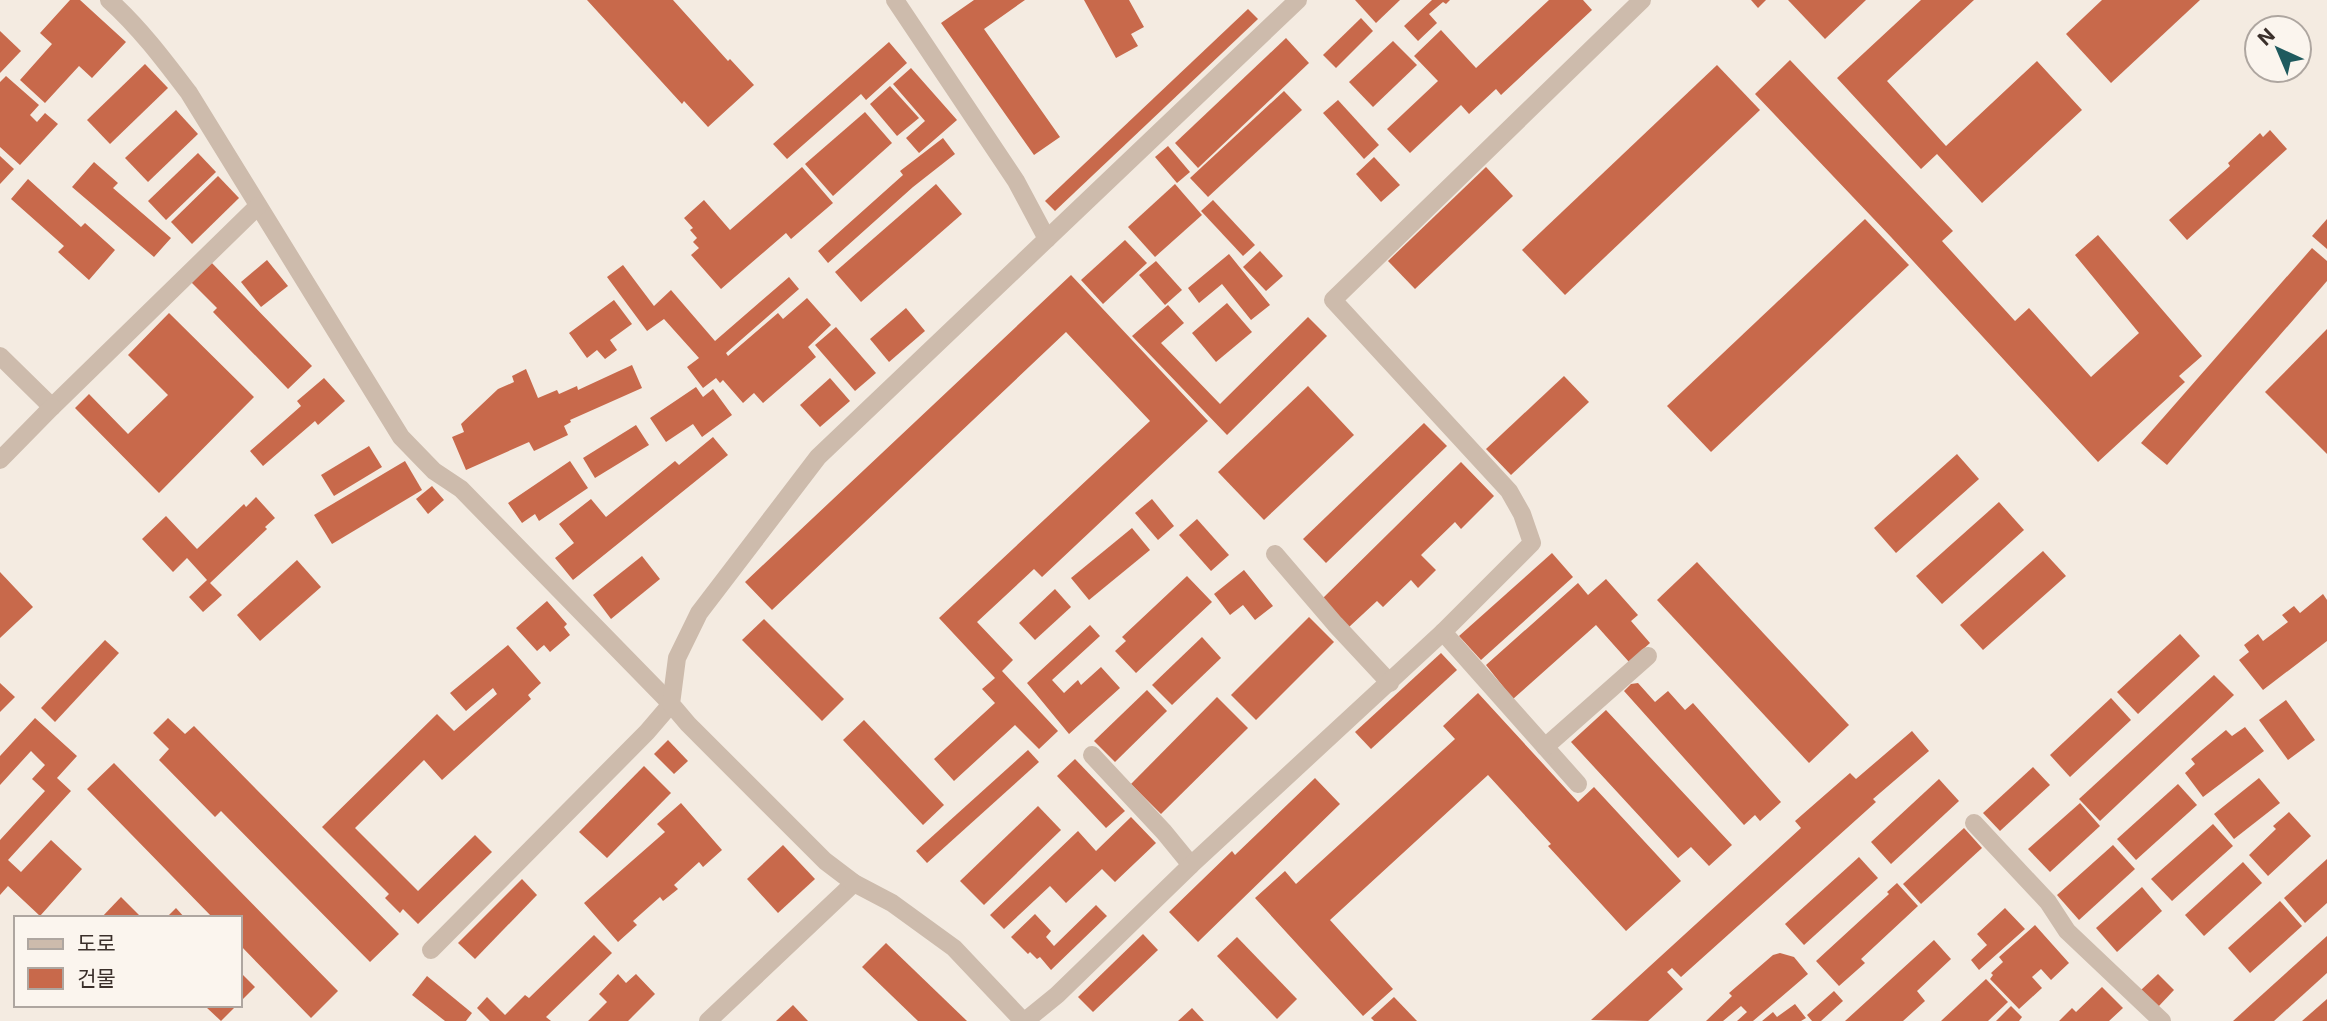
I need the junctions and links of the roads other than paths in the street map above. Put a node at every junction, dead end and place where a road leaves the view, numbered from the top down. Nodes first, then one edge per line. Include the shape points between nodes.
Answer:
1 (108, 0) edge
2 (895, 0) edge
3 (1298, 0) edge
4 (1642, 0) edge
5 (258, 206) junction
6 (1047, 239) junction
7 (0, 356) edge
8 (52, 407) junction
9 (0, 460) edge
10 (1275, 554) dead end
11 (1443, 632) junction
12 (1648, 656) dead end
13 (1390, 683) junction
14 (671, 704) junction
15 (1545, 747) junction
16 (1092, 755) dead end
17 (1578, 784) dead end
18 (1974, 823) dead end
19 (1191, 865) junction
20 (854, 883) junction
21 (431, 950) dead end
22 (708, 1021) edge
23 (1024, 1021) edge
24 (2162, 1021) edge

1 - 5 street via 130,19 189,93
2 - 6 street via 1016,181
3 - 6 street
4 - 11 street via 1333,300 1509,491 1532,543
5 - 8 street
5 - 14 street via 401,437 434,471 461,489
6 - 14 street via 818,457 699,613 677,658
7 - 8 street
8 - 9 street
10 - 13 street
11 - 13 street
11 - 15 street
12 - 15 street
13 - 19 street
14 - 20 street via 825,861
14 - 21 street
15 - 17 street
16 - 19 street
18 - 24 street via 2048,902 2067,931
19 - 23 street via 1057,995
20 - 22 street
20 - 23 street via 954,948

